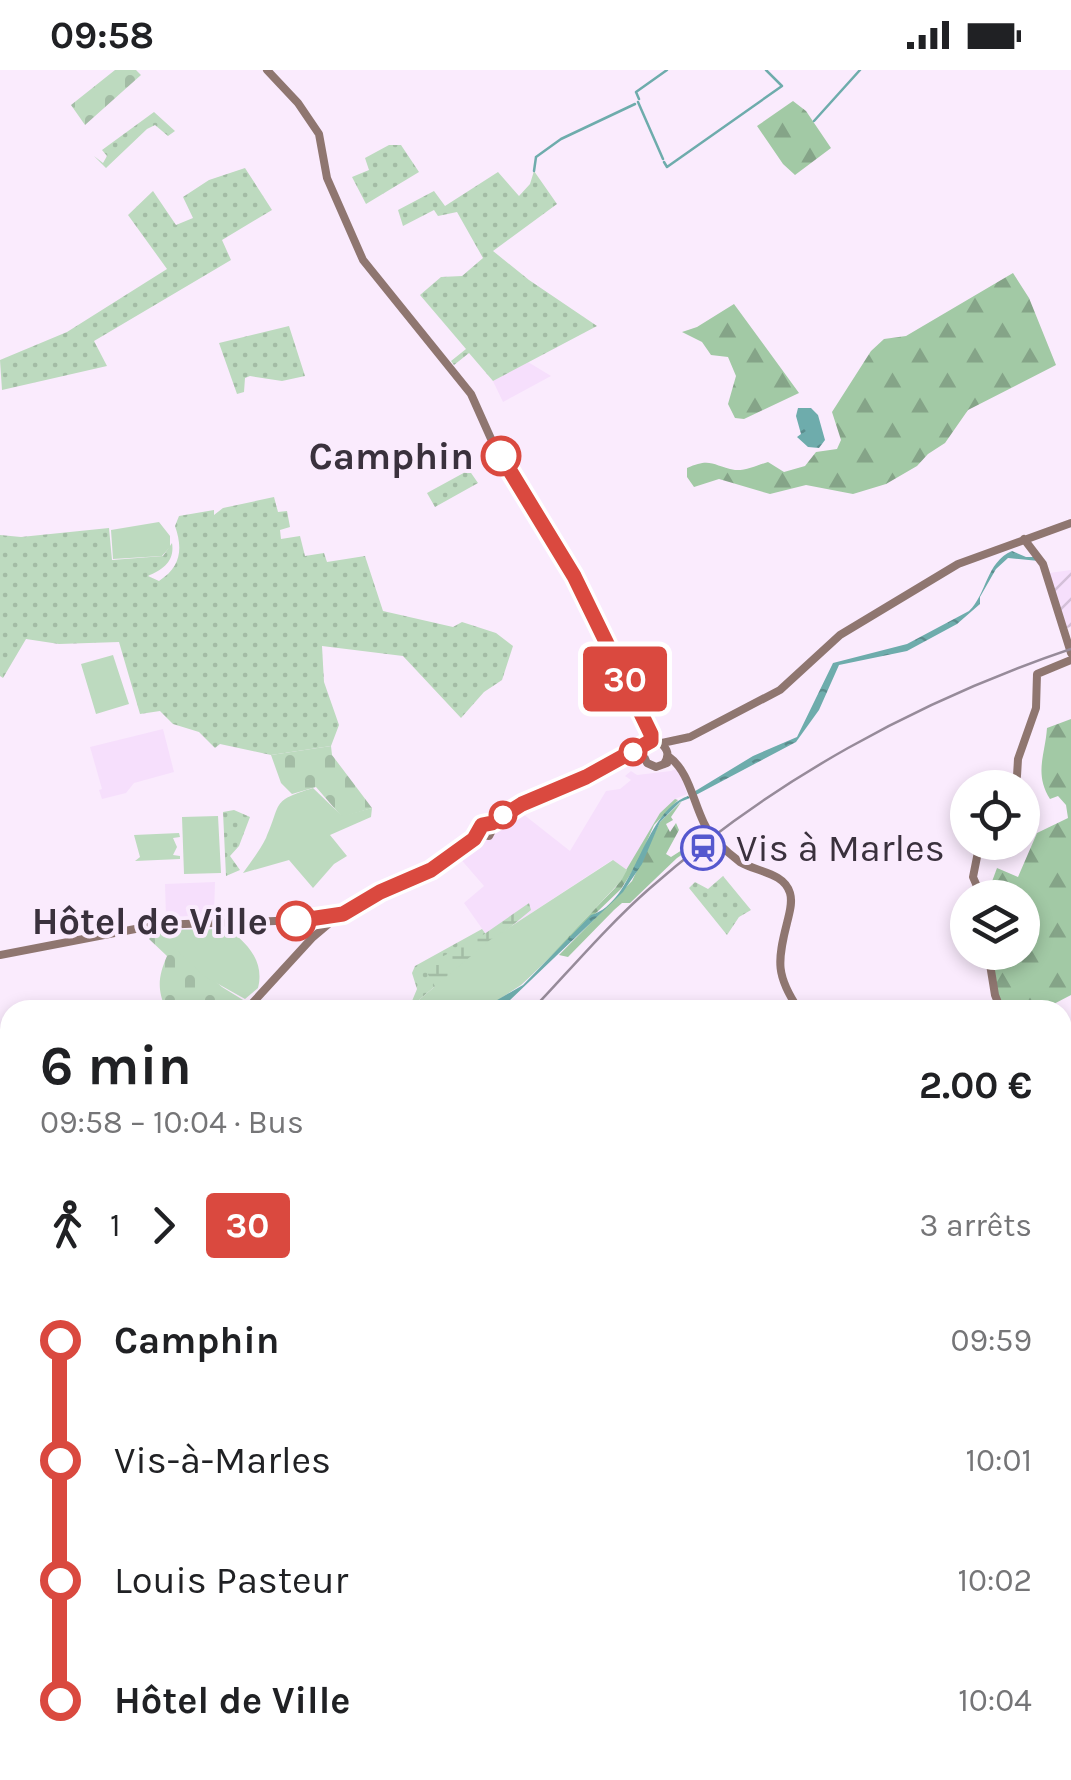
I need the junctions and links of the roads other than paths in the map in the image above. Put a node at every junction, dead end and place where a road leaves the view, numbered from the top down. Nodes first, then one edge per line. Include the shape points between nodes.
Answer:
1 (268, 70) edge
2 (1071, 523) edge
3 (1024, 539) junction
4 (1071, 657) edge
5 (649, 742) junction
6 (666, 753) junction
7 (628, 754) junction
8 (643, 757) junction
9 (1017, 770) edge
10 (320, 926) junction
11 (0, 955) edge
12 (991, 970) edge
13 (255, 1000) edge
14 (793, 1000) edge
15 (997, 1000) edge

1 - 5 main road via 319,134 326,178 363,260 471,394 574,576
2 - 3 main road
3 - 4 main road via 1038,558
3 - 6 main road via 952,568 864,619 771,696 674,742
4 - 9 main road via 1036,674 1036,708
5 - 6 main road
5 - 7 main road
5 - 8 main road
6 - 8 main road via 654,767
6 - 14 main road via 712,838 789,889 779,970
7 - 8 main road
7 - 10 main road via 482,825 438,866
10 - 11 main road via 304,920 156,926
10 - 13 main road
12 - 15 main road

